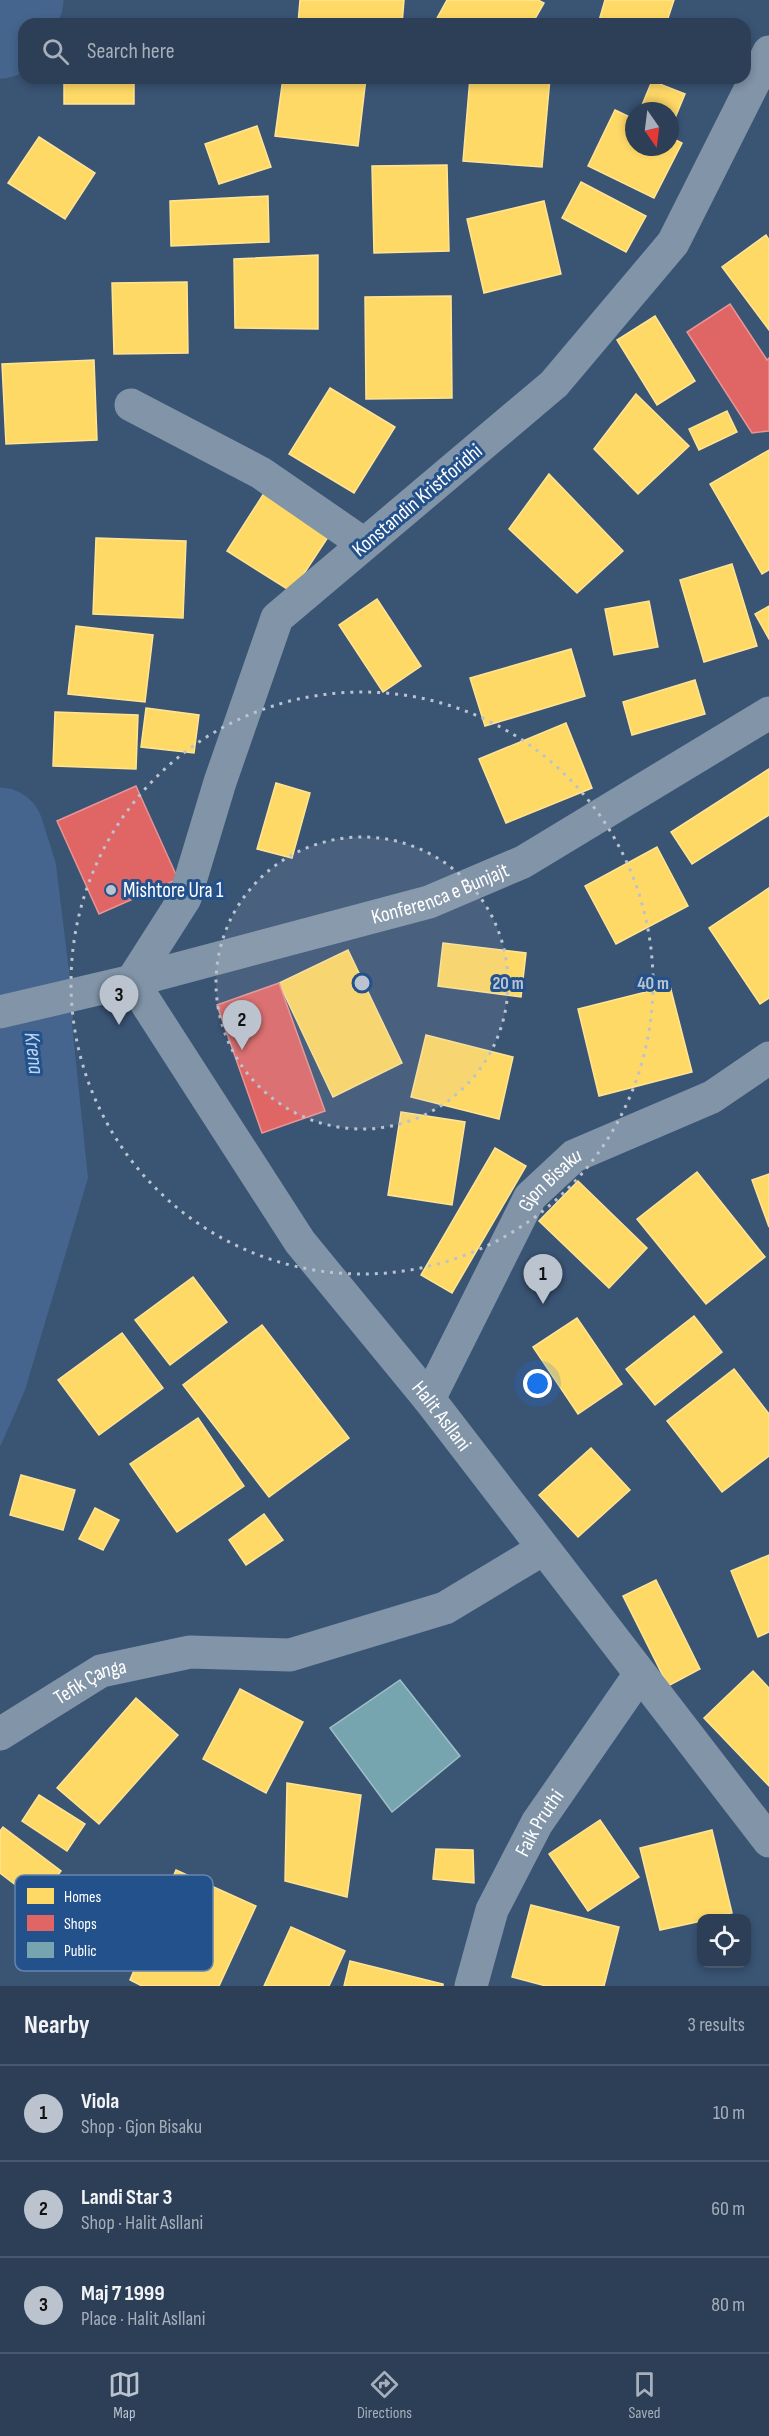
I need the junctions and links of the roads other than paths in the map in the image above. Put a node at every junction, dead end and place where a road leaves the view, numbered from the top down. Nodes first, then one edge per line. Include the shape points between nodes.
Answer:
1 (769, 52) edge
2 (131, 405) dead end
3 (364, 544) junction
4 (769, 713) edge
5 (132, 981) junction
6 (0, 1012) edge
7 (769, 1058) edge
8 (429, 1399) junction
9 (543, 1549) junction
10 (640, 1674) junction
11 (0, 1734) edge
12 (769, 1841) edge
13 (471, 1986) edge

1 - 3 street, Konstandin Kristforidhi via 673,243 554,384
2 - 3 street via 261,472
3 - 5 street, Konstandin Kristforidhi via 277,618 185,898
4 - 5 street, Konferenca e Bunjajt via 524,862 429,902
5 - 6 street, Konferenca e Bunjajt
5 - 8 street, Halit Asllani via 300,1242
7 - 8 street, Gjon Bisaku via 712,1097 574,1156 530,1197
8 - 9 street, Halit Asllani
9 - 10 street, Halit Asllani
9 - 11 street, Tefik Çanga via 445,1608 290,1655 190,1652 101,1671
10 - 12 street, Halit Asllani
10 - 13 street, Faik Pruthi via 537,1823 492,1910

